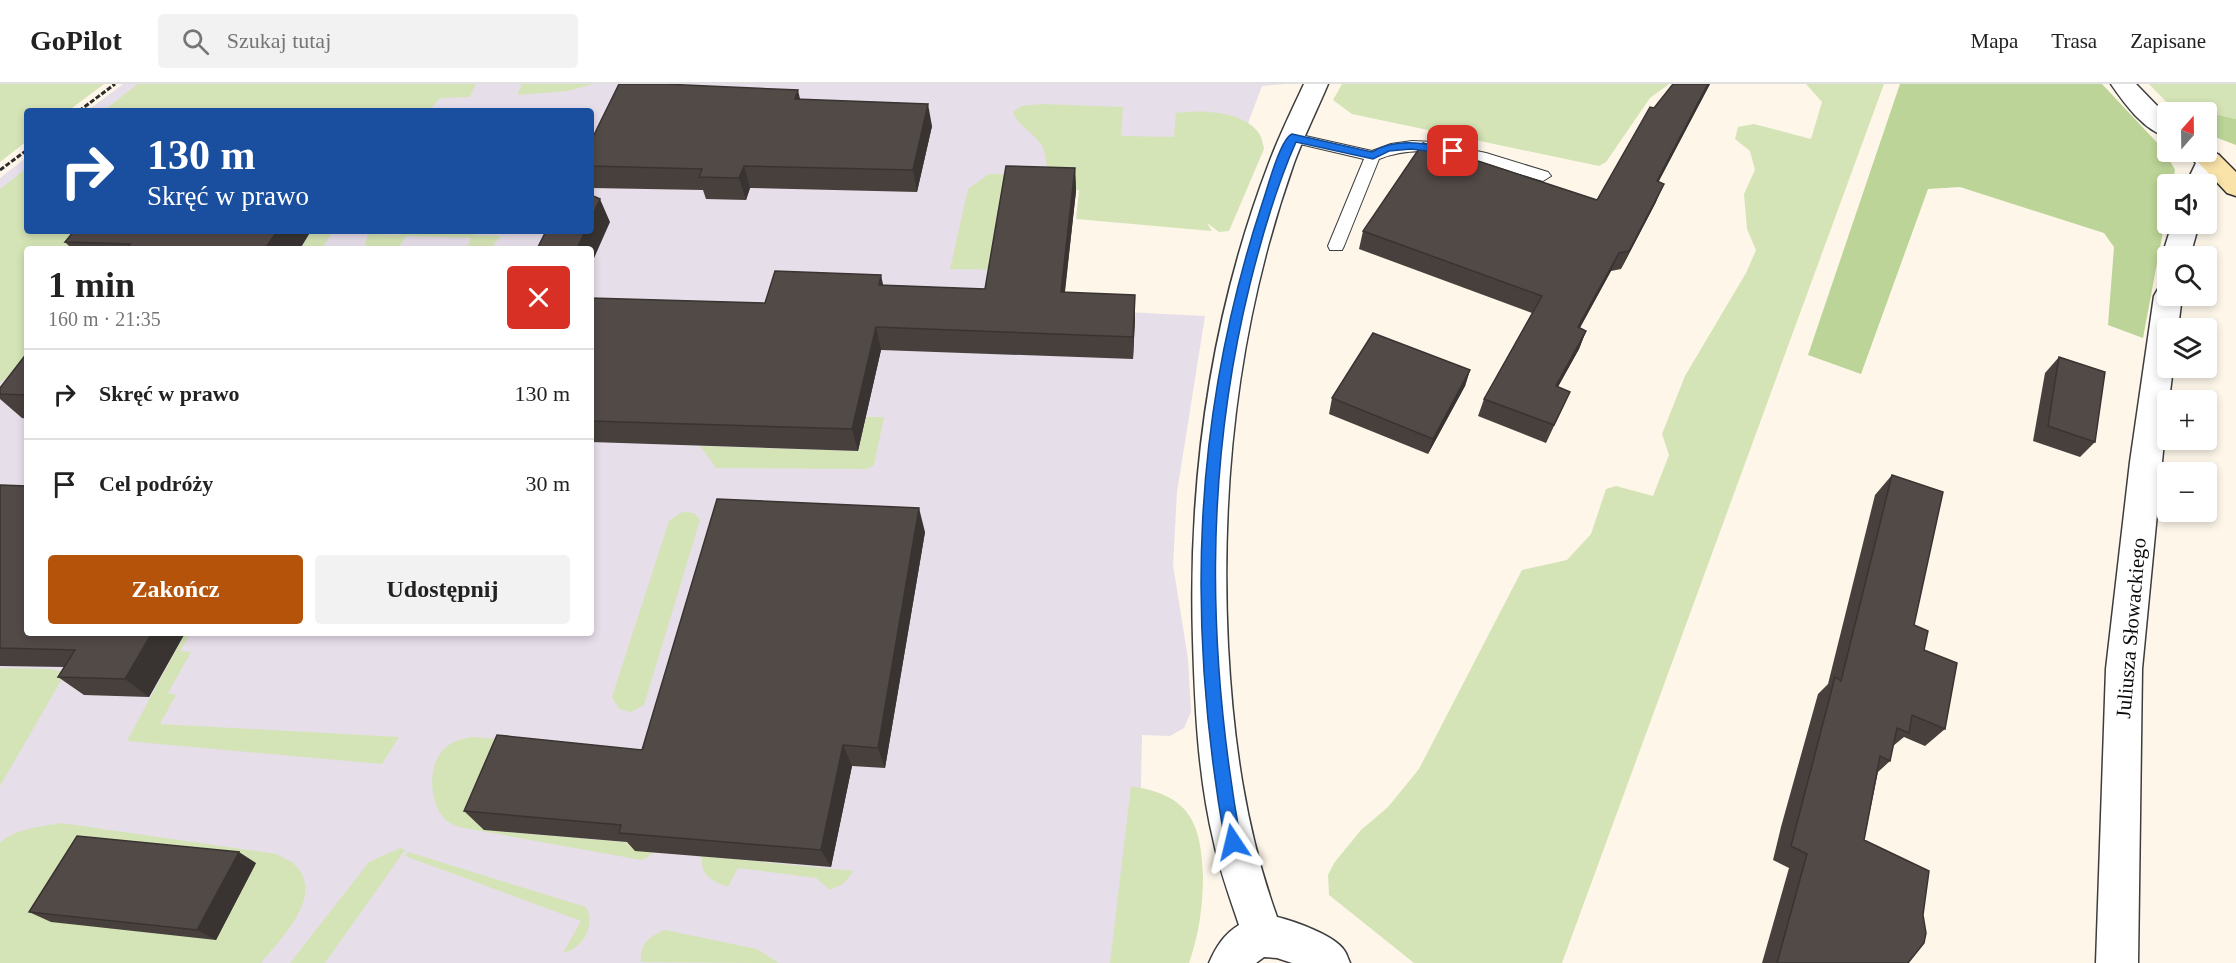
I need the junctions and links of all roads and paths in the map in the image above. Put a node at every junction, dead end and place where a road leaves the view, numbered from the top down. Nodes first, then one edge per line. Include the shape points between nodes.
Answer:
1 (116, 84) edge
2 (1316, 84) edge
3 (2123, 84) edge
4 (83, 108) edge
5 (2157, 121) edge
6 (1292, 138) junction
7 (24, 152) edge
8 (1373, 156) junction
9 (2202, 166) edge
10 (2236, 166) edge
11 (0, 170) edge
12 (1543, 176) dead end
13 (2236, 188) edge
14 (1336, 246) dead end
15 (2167, 306) edge
16 (1264, 937) junction
17 (1230, 963) edge
18 (1329, 963) edge
19 (2117, 963) edge

1 - 4 path
2 - 6 street
3 - 5 street
6 - 8 lane
6 - 16 street via 1253,250 1235,320 1212,463 1208,526 1207,588 1220,766 1233,842
7 - 11 path
8 - 12 lane via 1394,147 1438,148
8 - 14 lane
9 - 10 main road
9 - 13 main road
15 - 19 street, Juliusza Słowackiego via 2124,669
16 - 17 street via 1248,943
16 - 18 street via 1299,942

